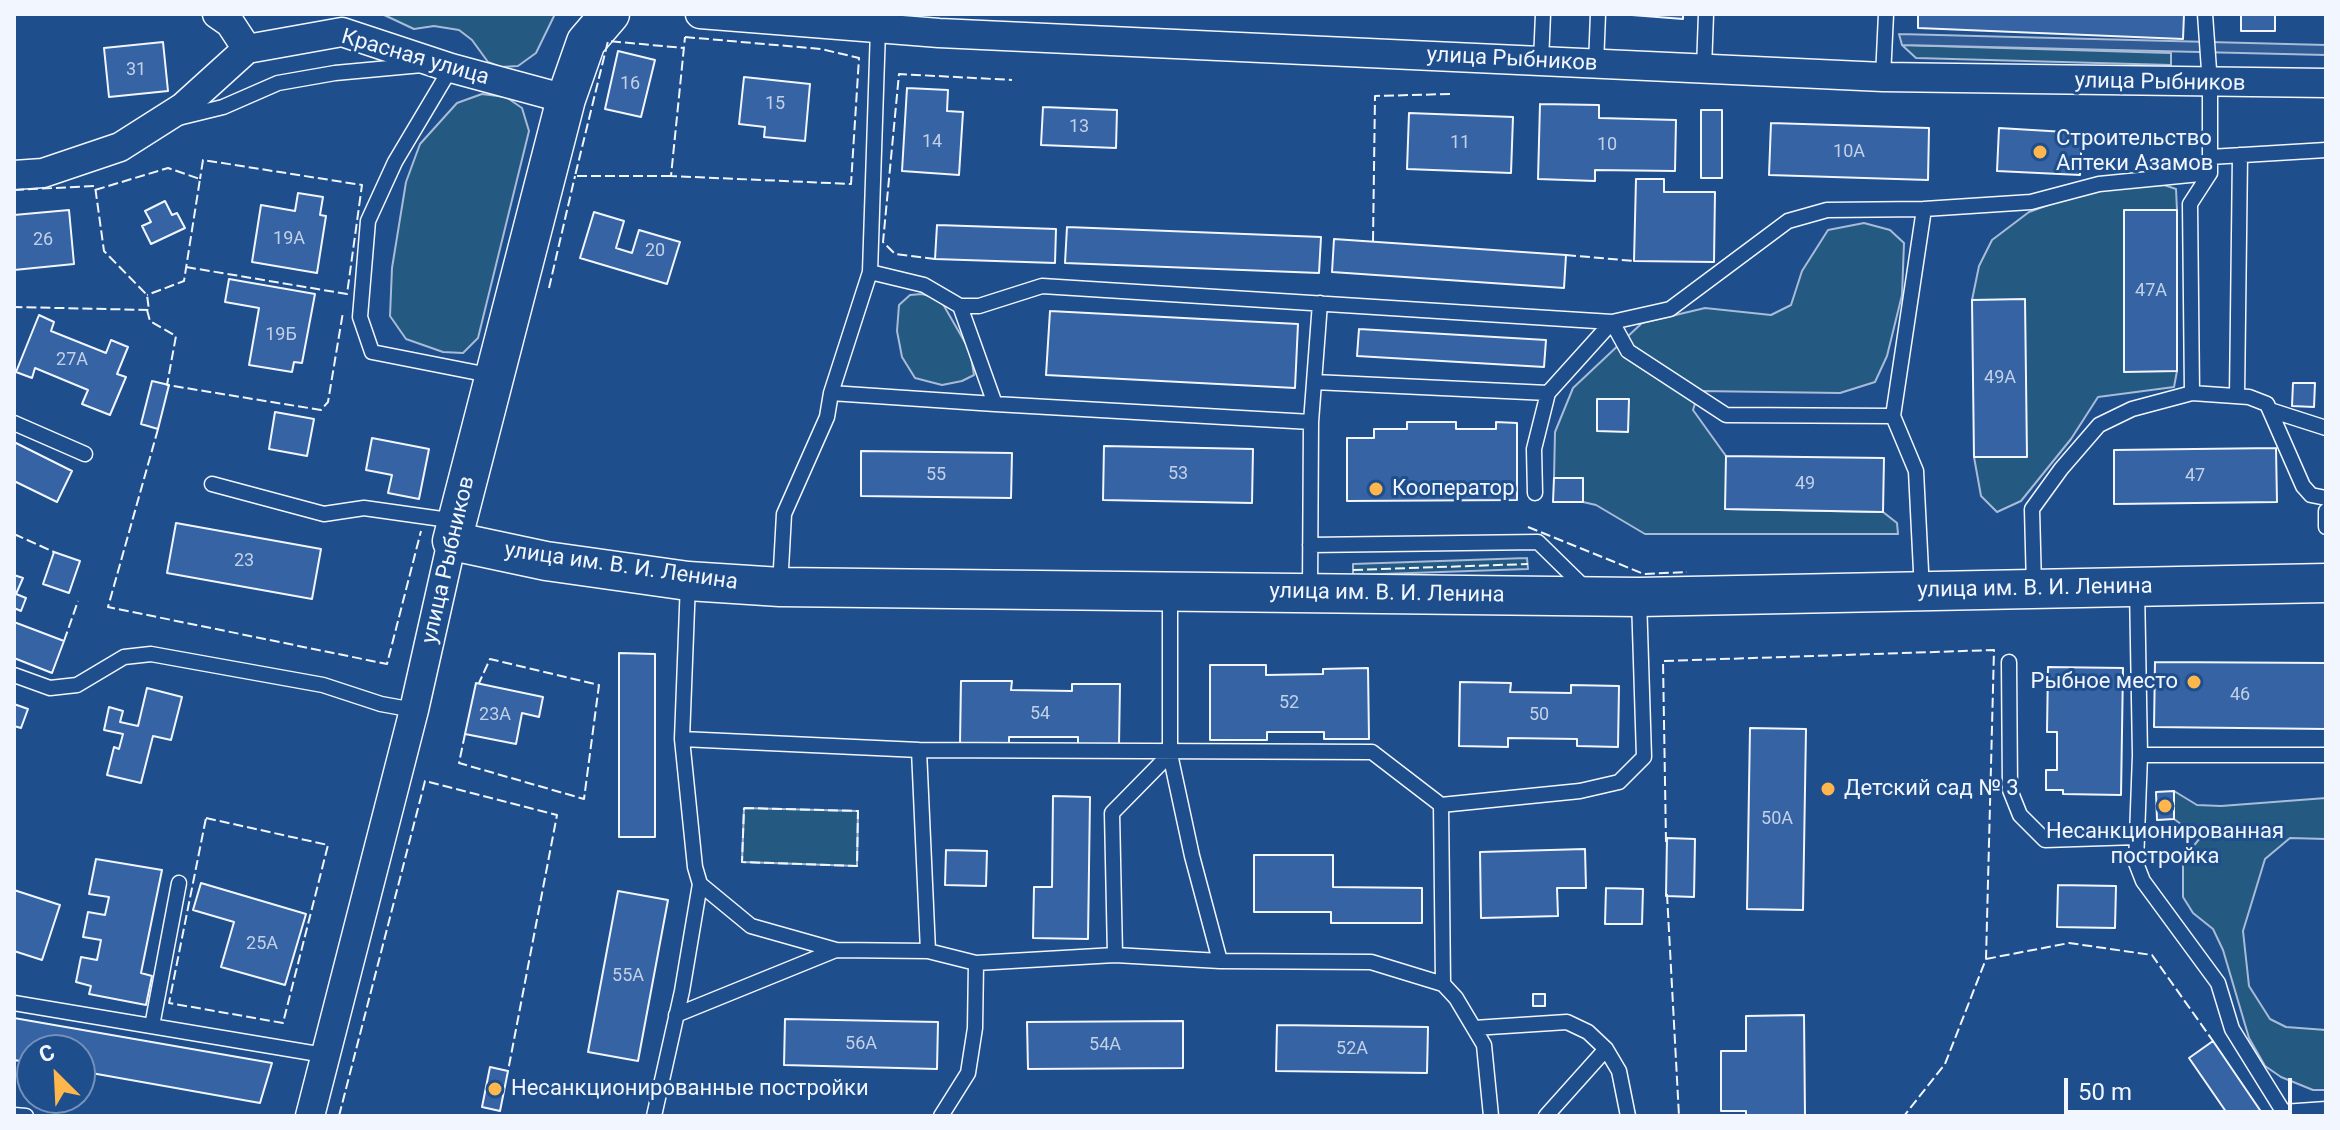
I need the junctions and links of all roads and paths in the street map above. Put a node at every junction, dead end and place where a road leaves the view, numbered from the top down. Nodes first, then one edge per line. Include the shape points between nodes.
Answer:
1 (217, 14) edge
2 (610, 14) edge
3 (700, 14) edge
4 (1543, 14) edge
5 (1598, 14) edge
6 (1706, 14) edge
7 (1886, 14) edge
8 (2205, 14) edge
9 (939, 23) edge
10 (328, 25) edge
11 (878, 29) junction
12 (247, 49) junction
13 (1541, 61) junction
14 (1596, 65) junction
15 (444, 66) junction
16 (1704, 69) junction
17 (1883, 77) junction
18 (2326, 83) edge
19 (2210, 84) junction
20 (566, 99) junction
21 (158, 123) junction
22 (2326, 150) edge
23 (2240, 155) junction
24 (2210, 157) junction
25 (2210, 173) junction
26 (14, 175) edge
27 (1924, 209) junction
28 (870, 272) junction
29 (1320, 303) junction
30 (960, 306) junction
31 (1612, 322) junction
32 (494, 376) junction
33 (1314, 382) junction
34 (831, 393) junction
35 (1548, 393) junction
36 (2192, 393) junction
37 (2237, 396) junction
38 (995, 404) junction
39 (2273, 411) junction
40 (1893, 416) junction
41 (1311, 422) junction
42 (14, 423) edge
43 (2326, 428) edge
44 (85, 454) dead end
45 (212, 484) dead end
46 (1535, 493) dead end
47 (2326, 498) edge
48 (2326, 511) edge
49 (2326, 527) edge
50 (454, 531) junction
51 (1310, 545) junction
52 (688, 581) junction
53 (2326, 583) edge
54 (780, 587) junction
55 (2137, 587) junction
56 (2034, 589) junction
57 (1922, 591) junction
58 (1170, 592) junction
59 (1310, 594) junction
60 (1594, 597) junction
61 (1639, 597) junction
62 (2009, 662) dead end
63 (14, 675) edge
64 (414, 710) junction
65 (682, 739) junction
66 (919, 750) junction
67 (1170, 754) junction
68 (2140, 755) junction
69 (2326, 755) edge
70 (1441, 805) junction
71 (2137, 837) junction
72 (179, 883) dead end
73 (700, 884) junction
74 (836, 950) junction
75 (928, 951) junction
76 (1115, 955) junction
77 (1220, 961) junction
78 (976, 963) junction
79 (1443, 984) junction
80 (14, 1003) edge
81 (676, 1015) junction
82 (152, 1026) junction
83 (1474, 1028) junction
84 (1606, 1049) junction
85 (324, 1055) junction
86 (2326, 1109) edge
87 (2284, 1114) edge
88 (14, 1115) edge
89 (655, 1115) edge
90 (26, 1116) edge
91 (310, 1116) edge
92 (941, 1116) edge
93 (1491, 1116) edge
94 (1546, 1116) edge
95 (1628, 1116) edge

1 - 12 street via 230,23
2 - 20 main road, улица Рыбников via 586,42
3 - 11 street, улица Рыбников
4 - 13 lane
5 - 14 lane
6 - 16 lane
7 - 17 lane
8 - 19 lane
9 - 11 street, улица Рыбников
9 - 13 street, улица Рыбников
10 - 12 street, Красная улица
10 - 15 street, Красная улица
11 - 28 lane
12 - 21 street
13 - 14 street, улица Рыбников
14 - 16 street, улица Рыбников
15 - 20 street, Красная улица
15 - 21 lane via 335,73 278,83 223,107
15 - 32 lane via 368,221 360,317 372,352
16 - 17 street, улица Рыбников
17 - 19 street, улица Рыбников
18 - 19 street, улица Рыбников
19 - 24 lane
20 - 32 main road, улица Рыбников
21 - 26 street via 120,147 43,173
22 - 23 lane
23 - 24 lane
23 - 37 lane
24 - 25 lane
25 - 27 lane via 2099,184 2031,202
25 - 36 lane via 2190,204
27 - 31 lane via 1827,210 1788,221 1670,309
27 - 40 lane
28 - 30 lane via 924,285
28 - 34 lane
29 - 30 lane via 1042,286 979,306
29 - 31 lane
29 - 33 lane
30 - 38 lane
31 - 35 lane
31 - 40 lane via 1628,351 1726,415
32 - 50 main road, улица Рыбников
33 - 35 lane
33 - 41 lane
34 - 38 lane
34 - 54 lane via 827,417 784,514
35 - 46 lane via 1534,449
36 - 37 lane
36 - 56 lane via 2132,409 2099,425 2061,469 2032,509
37 - 39 lane via 2267,404
38 - 41 lane
39 - 43 lane
39 - 47 lane via 2303,486 2311,495
40 - 57 lane via 1916,471
41 - 51 lane
42 - 44 lane
45 - 50 lane via 324,514 364,508
48 - 49 lane
50 - 52 main road, улица им. В. И. Ленина via 546,561
50 - 64 street, улица Рыбников
51 - 59 lane
51 - 60 lane via 1538,542
52 - 54 main road, улица им. В. И. Ленина
52 - 65 lane
53 - 55 main road, улица им. В. И. Ленина
54 - 58 main road, улица им. В. И. Ленина
55 - 56 main road, улица им. В. И. Ленина
55 - 68 lane
56 - 57 main road, улица им. В. И. Ленина
57 - 61 main road, улица им. В. И. Ленина
58 - 59 main road, улица им. В. И. Ленина
58 - 67 lane
59 - 60 main road, улица им. В. И. Ленина
60 - 61 main road, улица им. В. И. Ленина
61 - 70 lane via 1644,757 1619,782
62 - 71 lane via 2010,790 2020,815 2045,840
63 - 64 lane via 50,688 77,685 124,657 151,654 323,685
64 - 85 street, улица Рыбников
65 - 66 lane
65 - 73 lane
66 - 67 lane
66 - 75 lane
67 - 70 lane via 1372,752
67 - 76 lane via 1112,813
67 - 77 lane
68 - 69 lane
68 - 71 lane
70 - 79 lane
71 - 87 lane via 2136,863 2143,881 2218,983 2232,1029
72 - 82 lane
73 - 74 lane via 751,926
73 - 81 lane
74 - 75 lane
74 - 81 lane
75 - 78 lane
76 - 77 lane
76 - 78 lane
77 - 79 lane via 1371,962
78 - 92 lane via 968,1073
79 - 83 lane
80 - 82 lane
81 - 89 lane
82 - 85 lane
83 - 84 lane via 1567,1022
83 - 93 lane via 1484,1045
84 - 94 lane
84 - 95 lane via 1619,1071
85 - 91 street, улица Рыбников
86 - 87 lane
88 - 90 lane

